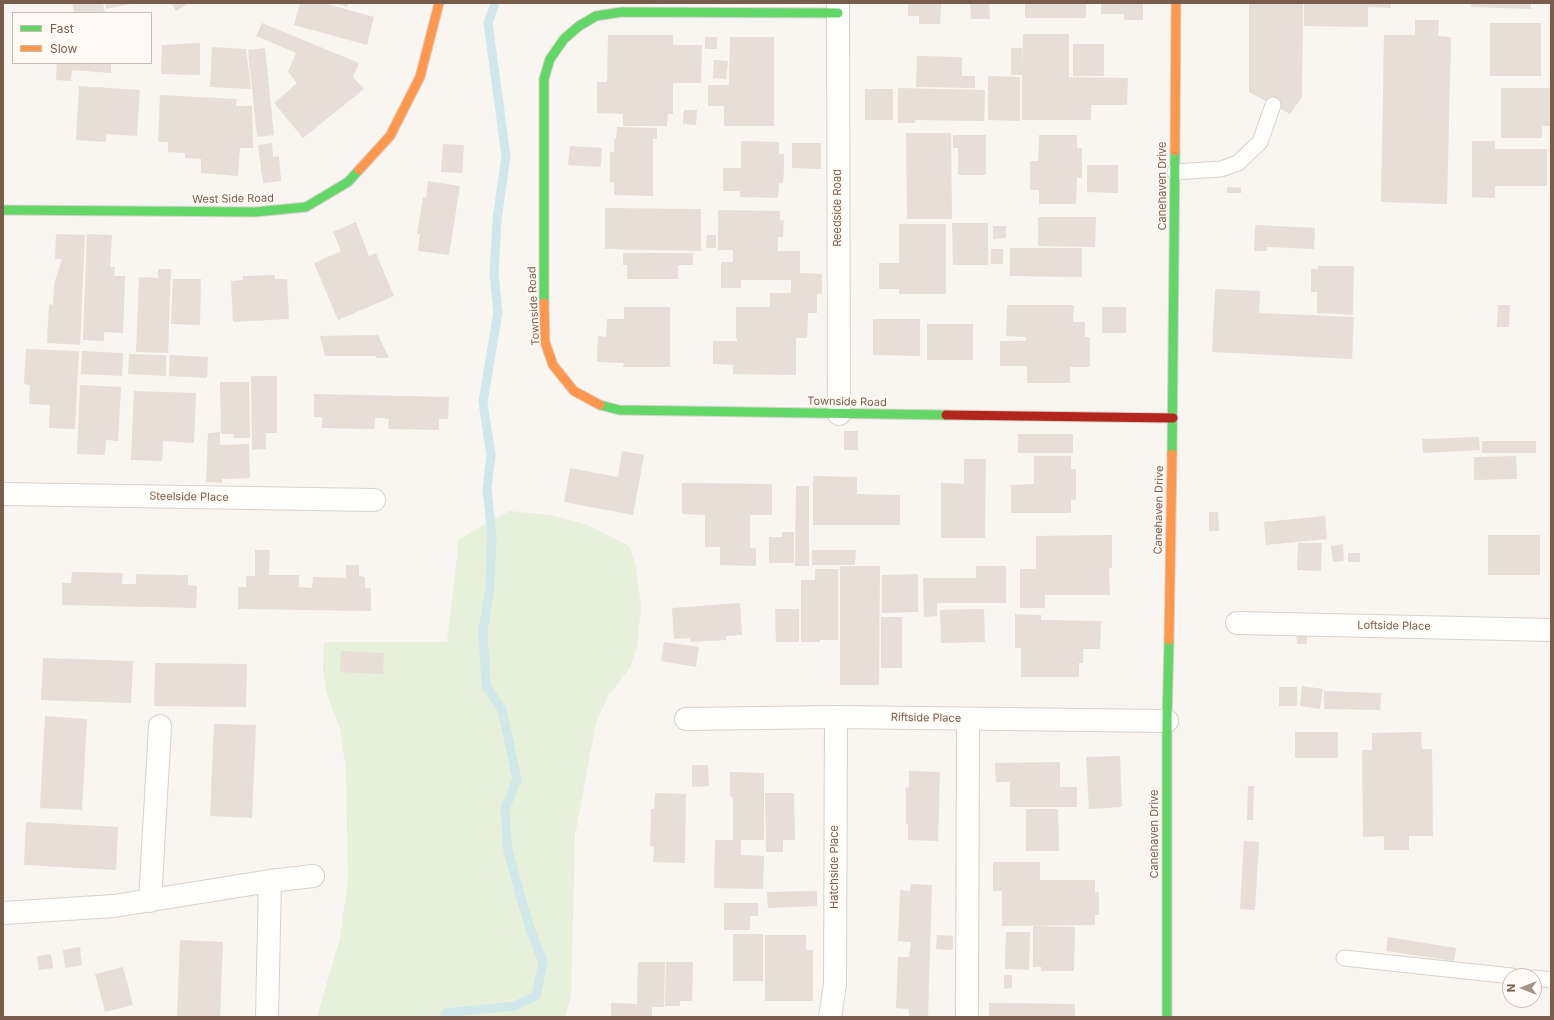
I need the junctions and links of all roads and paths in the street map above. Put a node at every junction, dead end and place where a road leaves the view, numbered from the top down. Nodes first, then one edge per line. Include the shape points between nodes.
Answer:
1 (439, 3) edge
2 (1176, 3) edge
3 (838, 8) edge
4 (1273, 105) dead end
5 (1175, 172) junction
6 (3, 210) edge
7 (839, 414) junction
8 (1173, 418) junction
9 (3, 494) edge
10 (374, 500) dead end
11 (1237, 623) dead end
12 (1551, 630) edge
13 (836, 717) junction
14 (968, 718) junction
15 (686, 719) dead end
16 (1167, 721) junction
17 (160, 726) dead end
18 (313, 876) dead end
19 (270, 881) junction
20 (150, 901) junction
21 (3, 913) edge
22 (1344, 958) dead end
23 (1502, 975) edge
24 (267, 1017) edge
25 (830, 1017) edge
26 (967, 1017) edge
27 (1167, 1017) edge

1 - 6 street, West Side Road via 420,77 390,136 348,182 306,207 255,212
2 - 5 street, Canehaven Drive
3 - 7 street, Reedside Road
3 - 7 street, Townside Road via 622,12 596,16 564,38 550,59 544,79 544,312 546,342 553,365 574,391 597,404 618,410
4 - 5 lane via 1260,142 1238,163 1221,169
5 - 8 street, Canehaven Drive
7 - 8 street, Townside Road
8 - 16 street, Canehaven Drive
9 - 10 street, Steelside Place
11 - 12 street, Loftside Place
13 - 14 street, Riftside Place
13 - 15 street, Riftside Place
13 - 25 street, Hatchside Place via 835,985
14 - 16 street, Riftside Place
14 - 26 street
16 - 27 street, Canehaven Drive
17 - 20 street
18 - 19 street
19 - 20 street
19 - 24 street
20 - 21 street via 114,906
22 - 23 lane

